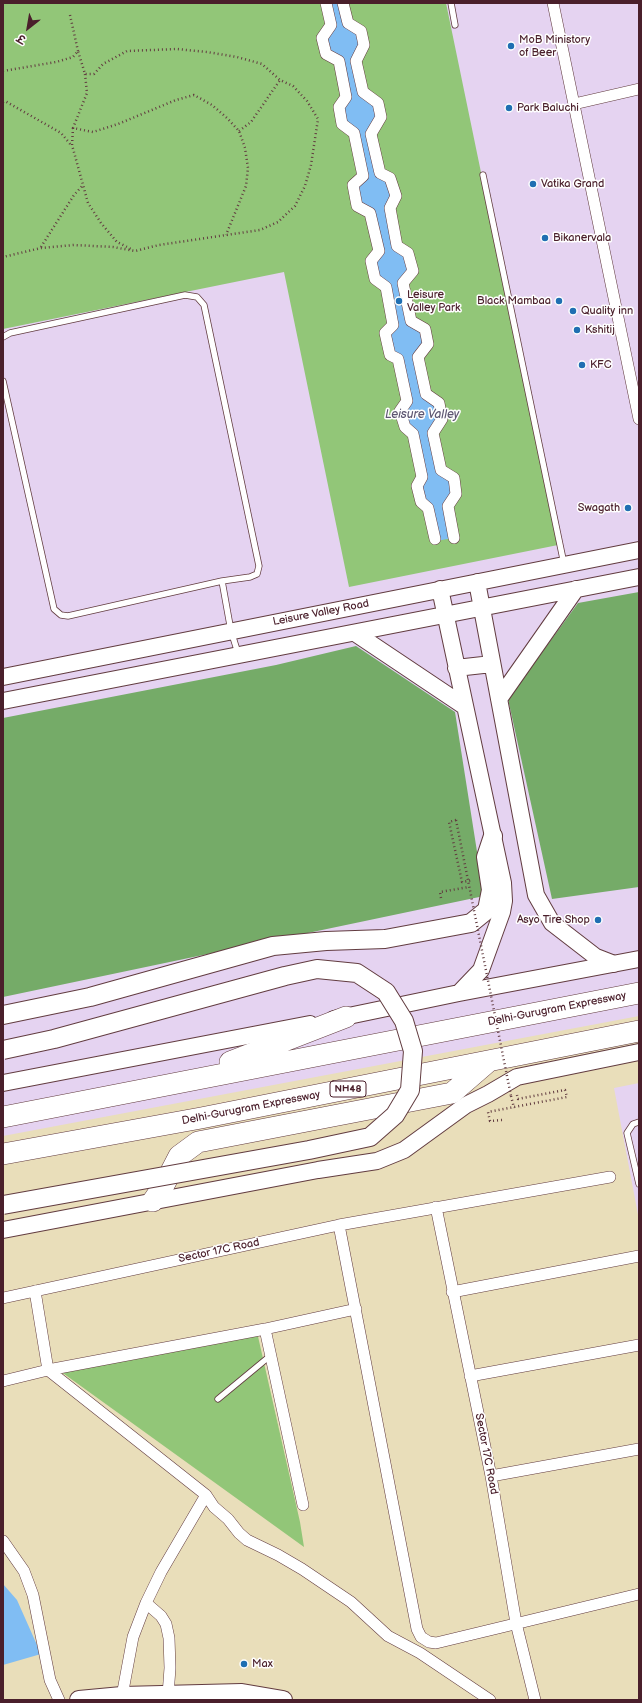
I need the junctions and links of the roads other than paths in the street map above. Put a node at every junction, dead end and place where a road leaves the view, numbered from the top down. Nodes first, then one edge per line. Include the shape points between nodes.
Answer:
1 (326, 3) edge
2 (343, 3) edge
3 (451, 3) edge
4 (552, 3) edge
5 (348, 23) junction
6 (455, 24) dead end
7 (331, 25) junction
8 (639, 89) edge
9 (574, 104) junction
10 (484, 175) dead end
11 (3, 337) edge
12 (3, 380) edge
13 (639, 419) edge
14 (454, 538) dead end
15 (435, 539) dead end
16 (639, 550) edge
17 (564, 565) junction
18 (639, 577) edge
19 (222, 581) junction
20 (477, 582) junction
21 (440, 589) junction
22 (576, 589) junction
23 (481, 608) junction
24 (445, 615) junction
25 (231, 631) junction
26 (355, 633) junction
27 (238, 656) junction
28 (492, 664) junction
29 (456, 668) junction
30 (3, 677) edge
31 (499, 699) junction
32 (3, 701) edge
33 (464, 706) junction
34 (493, 836) junction
35 (639, 959) edge
36 (614, 964) junction
37 (459, 993) junction
38 (639, 994) edge
39 (3, 1015) edge
40 (346, 1017) junction
41 (636, 1032) edge
42 (3, 1050) edge
43 (639, 1052) edge
44 (489, 1061) junction
45 (180, 1082) junction
46 (3, 1083) edge
47 (3, 1117) edge
48 (639, 1122) edge
49 (3, 1154) edge
50 (610, 1177) dead end
51 (639, 1184) edge
52 (153, 1201) junction
53 (3, 1204) edge
54 (436, 1207) junction
55 (339, 1226) junction
56 (3, 1230) edge
57 (639, 1256) edge
58 (35, 1291) junction
59 (452, 1292) junction
60 (3, 1298) edge
61 (356, 1309) junction
62 (265, 1329) junction
63 (639, 1345) edge
64 (271, 1355) junction
65 (48, 1370) junction
66 (470, 1376) junction
67 (3, 1381) edge
68 (218, 1399) dead end
69 (639, 1449) edge
70 (491, 1476) junction
71 (206, 1495) junction
72 (303, 1505) dead end
73 (3, 1541) edge
74 (639, 1594) edge
75 (146, 1602) junction
76 (516, 1623) junction
77 (168, 1695) junction
78 (122, 1696) junction
79 (59, 1700) edge
80 (78, 1700) edge
81 (283, 1700) edge
82 (490, 1700) edge
83 (535, 1700) edge

1 - 7 street
2 - 5 street
3 - 6 lane
4 - 9 street
5 - 7 street
5 - 14 street via 361,31 364,45 356,61 362,92 378,103 381,117 372,134 380,173 390,178 396,196 390,208 397,246 408,253 413,271 403,283 411,321 425,329 428,344 418,357 426,394 439,403 442,420 433,433 441,470 454,478 456,494 448,506
7 - 15 street via 322,38 326,54 338,61 346,97 339,107 342,124 354,133 363,176 353,185 357,206 370,213 379,251 371,261 375,279 386,287 393,325 385,334 390,355 398,358 407,401 400,411 405,427 413,434 422,477 417,486 421,502 428,508
8 - 9 street
9 - 13 street
10 - 17 lane
11 - 19 lane via 10,333 185,295 197,297 204,306 259,566 257,574 250,577
12 - 19 lane via 54,609 61,615 68,616
16 - 17 street, Leisure Valley Road
17 - 20 street, Leisure Valley Road
18 - 22 street
19 - 25 lane
20 - 21 street, Leisure Valley Road
20 - 23 street
21 - 24 street
21 - 25 street, Leisure Valley Road
22 - 23 street
22 - 31 street
23 - 24 street
23 - 28 street
24 - 26 street
24 - 29 street
25 - 27 lane
25 - 30 street, Leisure Valley Road
26 - 27 street
26 - 33 street
27 - 32 street
28 - 29 street
28 - 31 street
29 - 33 street
31 - 36 street via 536,895 552,923 596,957
33 - 34 street
34 - 37 street via 503,883 502,912 481,970
34 - 39 main road via 486,858 491,890 487,910 471,923 385,939 274,946 90,997
35 - 36 street
36 - 37 street
37 - 40 street
38 - 45 highway, Delhi-Gurugram Expressway
40 - 45 highway
40 - 46 street
41 - 44 highway, Delhi-Gurugram Expressway / NH48
42 - 53 main road, bridge via 54,1039 317,969 357,974 386,992 404,1021 413,1051 410,1090 395,1115 370,1137
43 - 52 street via 517,1077 466,1105 404,1150 377,1161
44 - 49 highway, Delhi-Gurugram Expressway / NH48 via 209,1117
44 - 52 highway via 452,1093 198,1142 179,1156
45 - 47 highway, Delhi-Gurugram Expressway
48 - 51 lane via 633,1124 627,1133
50 - 54 street, Sector 17C Road
52 - 56 street
54 - 55 street, Sector 17C Road
54 - 59 street, Sector 17C Road
55 - 58 street, Sector 17C Road
55 - 61 street
57 - 59 street
58 - 60 street, Sector 17C Road
58 - 65 street
59 - 66 street, Sector 17C Road
61 - 62 street
61 - 76 street via 417,1629 421,1637 436,1643
62 - 64 street
62 - 65 street
63 - 66 street
64 - 68 lane
64 - 72 street
65 - 67 street
65 - 71 street
66 - 70 street, Sector 17C Road
69 - 70 street
70 - 76 street, Sector 17C Road
71 - 75 street
71 - 82 street via 214,1507 248,1540 302,1569 351,1602 388,1636 420,1653
73 - 79 street via 24,1571 33,1595 50,1680
74 - 76 street
75 - 77 street via 166,1624 170,1668
75 - 78 street via 133,1637
76 - 83 street, Sector 17C Road
77 - 78 main road
77 - 81 main road via 242,1693
78 - 80 main road

